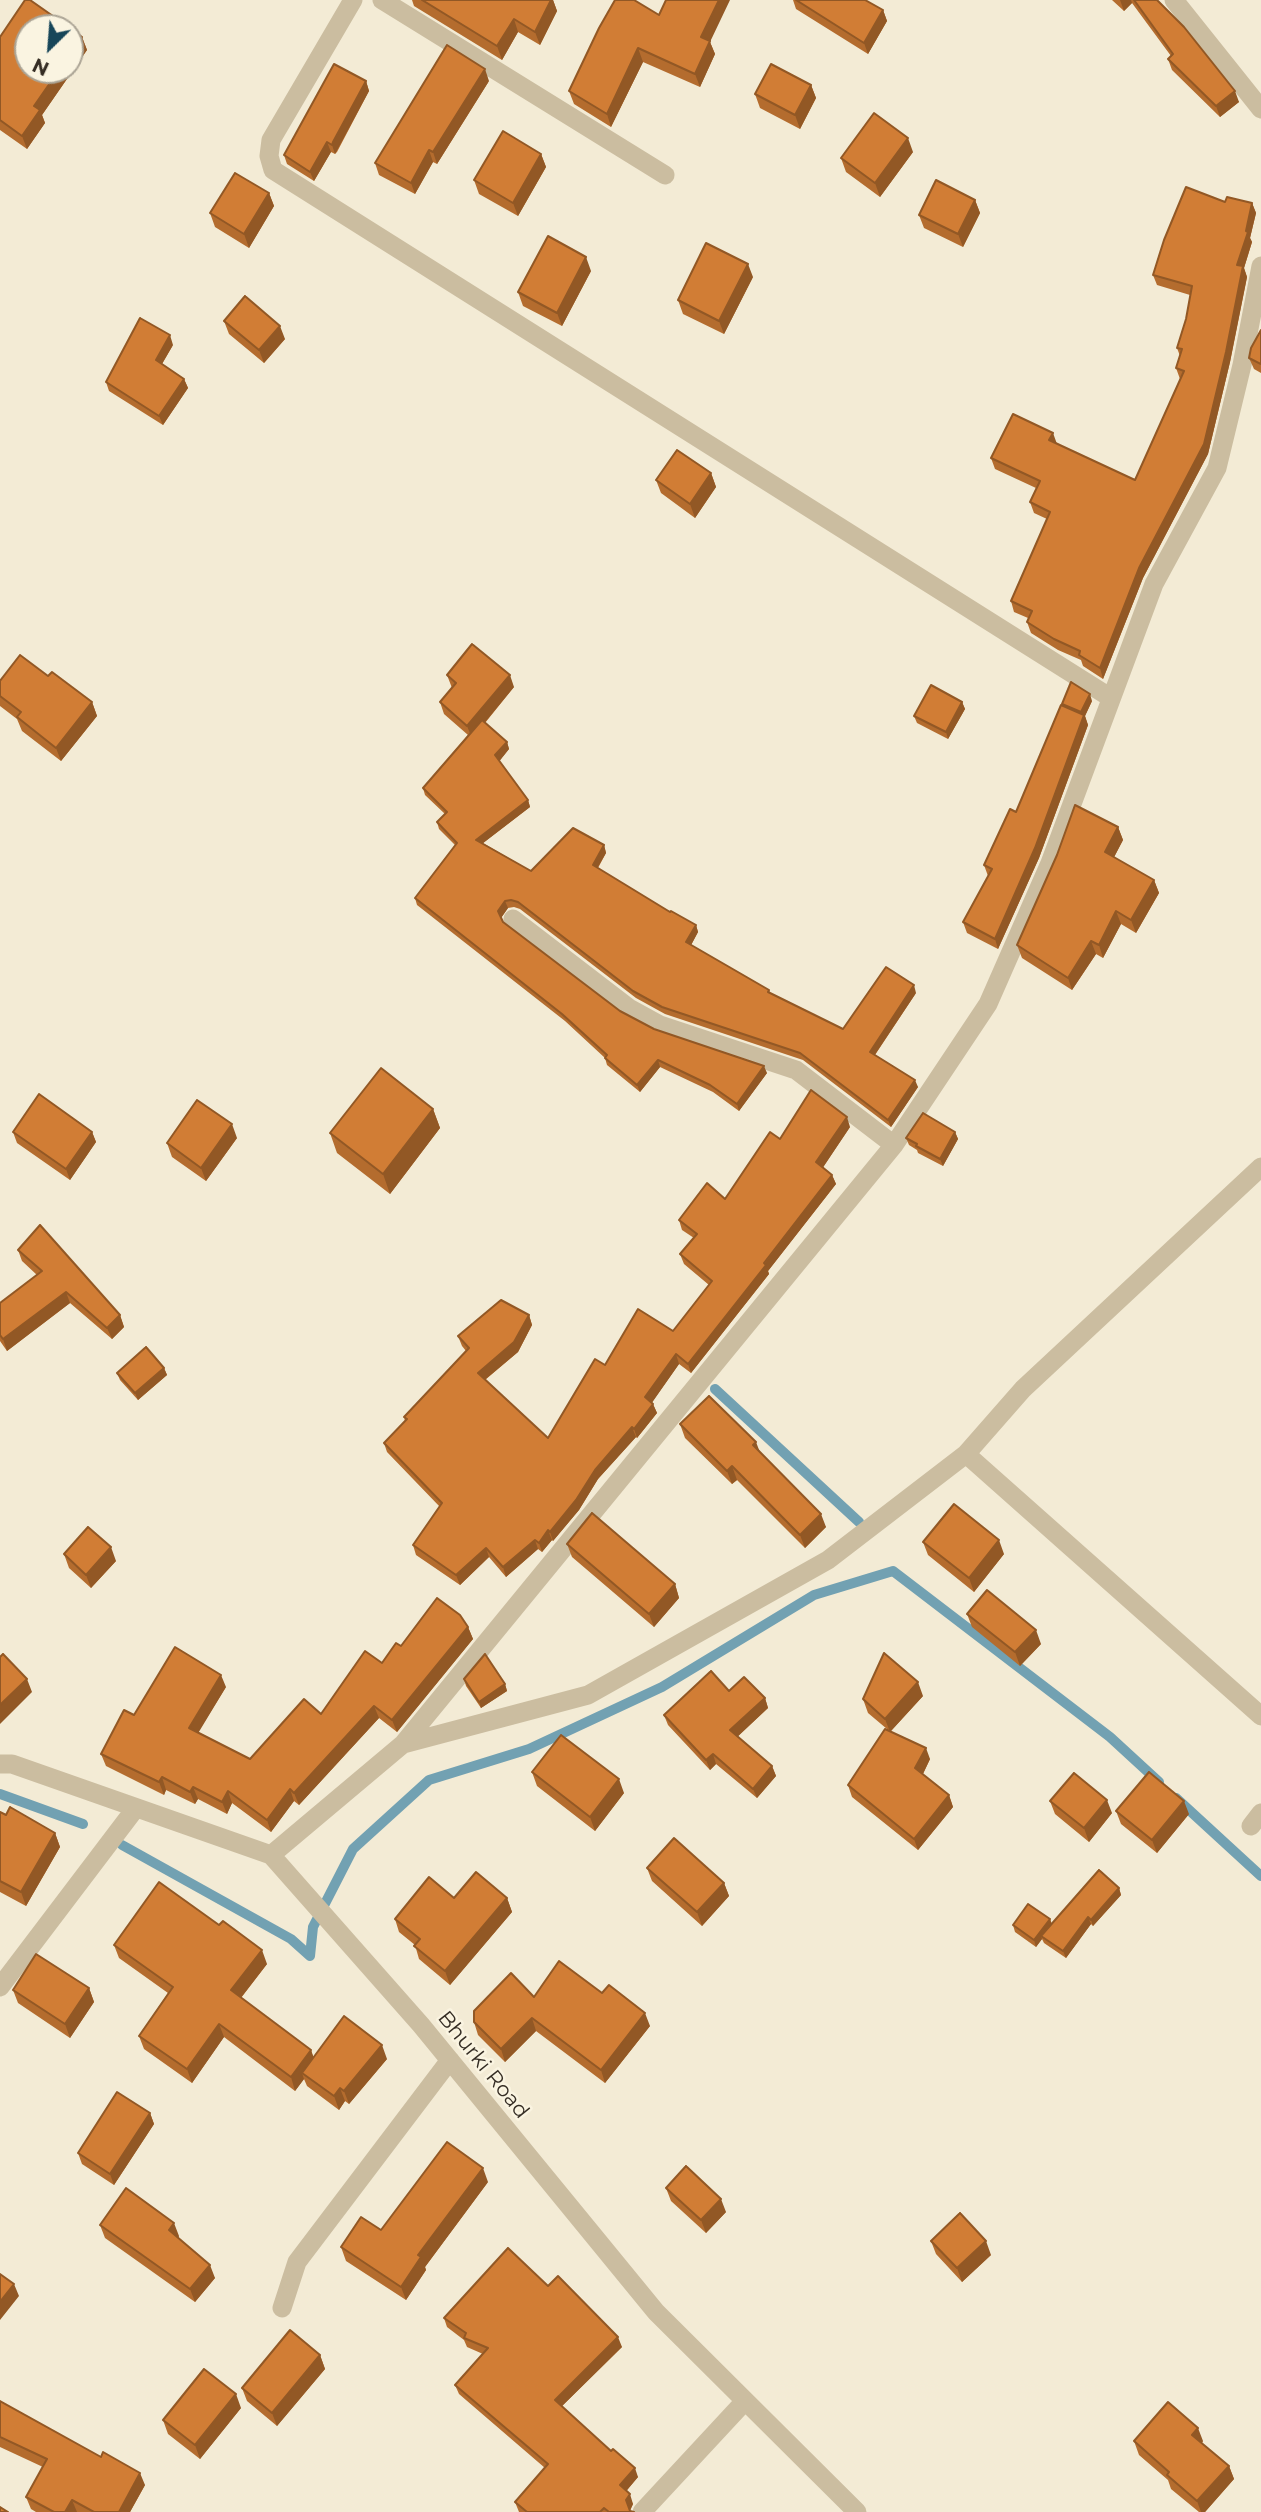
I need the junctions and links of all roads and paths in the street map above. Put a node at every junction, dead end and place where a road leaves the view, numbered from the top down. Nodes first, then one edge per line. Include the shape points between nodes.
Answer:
1 (354, 0) edge
2 (382, 0) edge
3 (1174, 0) edge
4 (1261, 109) edge
5 (665, 174) dead end
6 (1261, 266) edge
7 (1111, 698) junction
8 (513, 919) dead end
9 (894, 1144) junction
10 (1261, 1167) edge
11 (966, 1454) junction
12 (1261, 1716) edge
13 (402, 1744) junction
14 (0, 1764) edge
15 (135, 1809) junction
16 (271, 1855) junction
17 (0, 1987) edge
18 (450, 2060) junction
19 (282, 2308) dead end
20 (745, 2401) junction
21 (642, 2512) edge
22 (857, 2512) edge

1 - 7 street via 271,140 273,170
2 - 5 street
3 - 4 street
6 - 7 street via 1217,468 1154,584
7 - 9 street via 1050,863 988,1004
8 - 9 street via 629,1009 660,1025 796,1070
9 - 13 street
10 - 11 street via 1023,1389
11 - 12 street
11 - 13 street via 828,1560 588,1695
13 - 16 street
14 - 15 street, Bhurki Road via 12,1764
15 - 16 street, Bhurki Road
15 - 17 street
16 - 18 street, Bhurki Road
18 - 19 street via 297,2262
18 - 20 street, Bhurki Road via 656,2312
20 - 21 street
20 - 22 street, Bhurki Road

